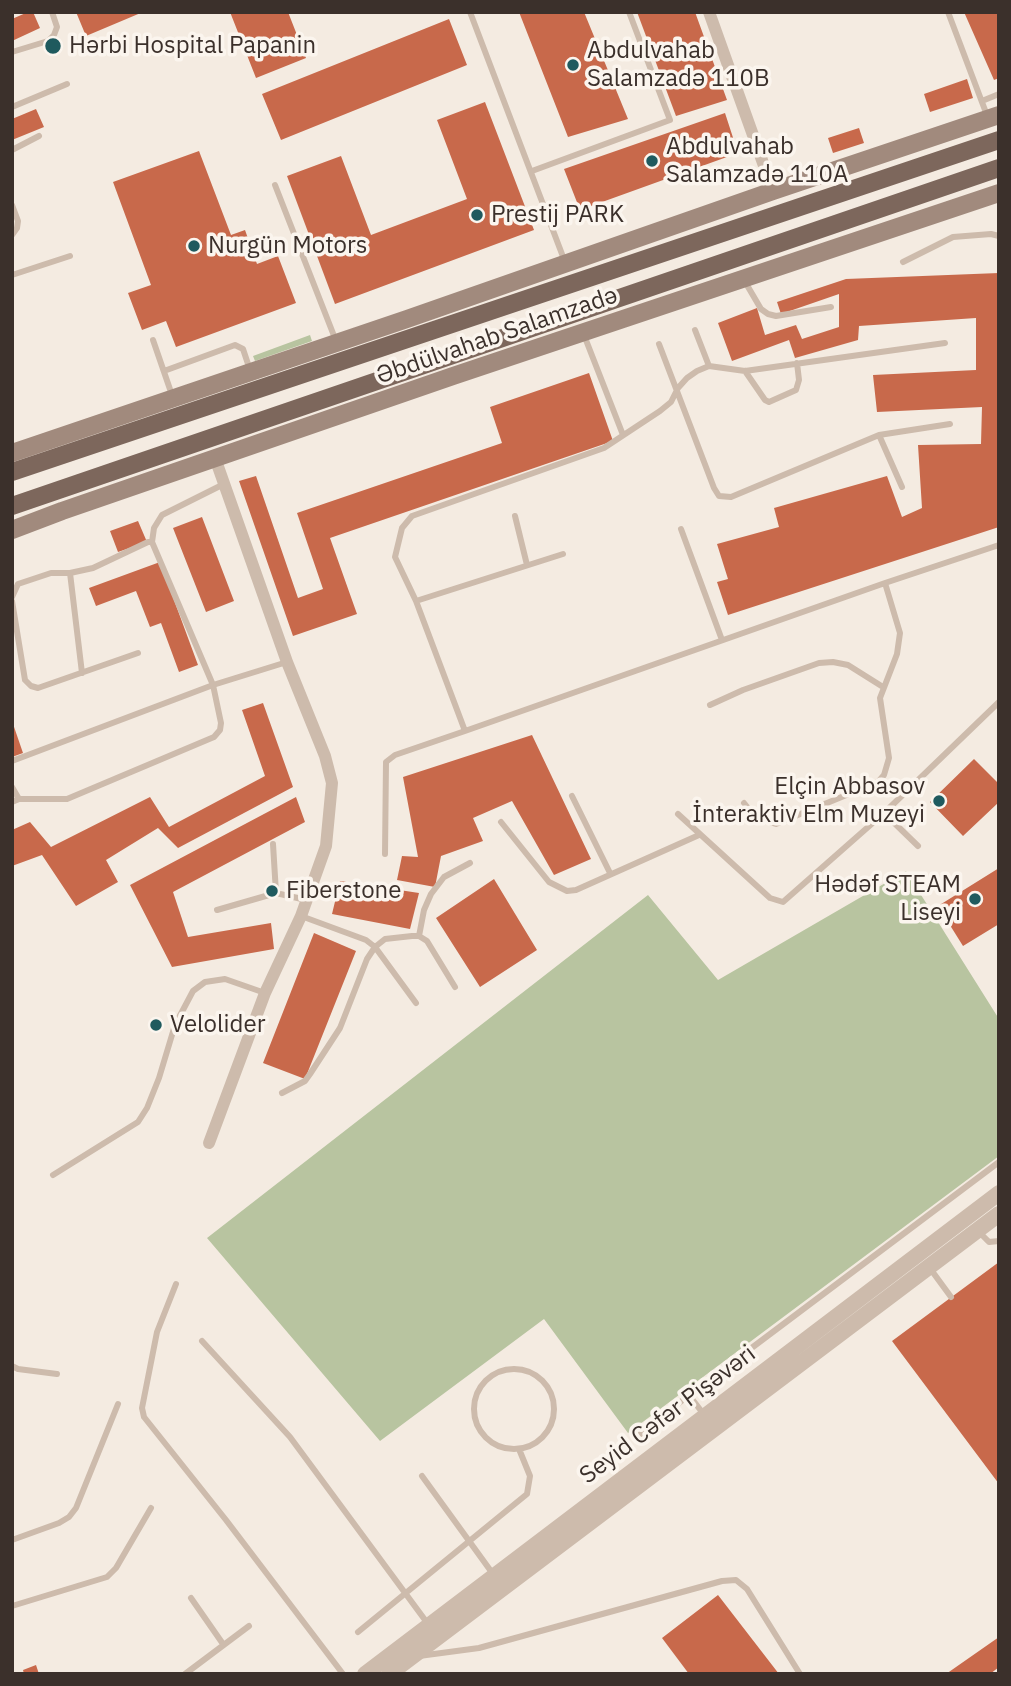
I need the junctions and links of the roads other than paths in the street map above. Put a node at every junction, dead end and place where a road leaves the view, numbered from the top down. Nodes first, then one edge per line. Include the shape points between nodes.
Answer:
1 (52, 12) edge
2 (470, 12) edge
3 (629, 12) edge
4 (709, 12) edge
5 (948, 12) edge
6 (12, 52) edge
7 (67, 84) dead end
8 (999, 94) edge
9 (982, 101) junction
10 (12, 107) edge
11 (994, 117) edge
12 (39, 135) dead end
13 (999, 140) edge
14 (12, 150) edge
15 (999, 168) edge
16 (532, 171) junction
17 (275, 185) dead end
18 (773, 191) junction
19 (999, 192) edge
20 (12, 205) edge
21 (12, 235) edge
22 (999, 236) edge
23 (70, 256) dead end
24 (565, 262) junction
25 (904, 262) dead end
26 (12, 275) edge
27 (743, 279) junction
28 (831, 307) dead end
29 (695, 330) dead end
30 (583, 332) junction
31 (153, 340) dead end
32 (946, 342) dead end
33 (337, 343) junction
34 (659, 344) dead end
35 (797, 363) junction
36 (709, 366) junction
37 (164, 371) junction
38 (745, 371) junction
39 (251, 372) junction
40 (228, 380) junction
41 (267, 386) junction
42 (678, 388) junction
43 (173, 398) junction
44 (282, 413) junction
45 (126, 414) junction
46 (950, 424) dead end
47 (622, 435) junction
48 (879, 435) junction
49 (94, 445) junction
50 (250, 446) junction
51 (12, 453) edge
52 (215, 458) junction
53 (12, 472) edge
54 (104, 474) junction
55 (151, 480) junction
56 (224, 484) junction
57 (902, 487) dead end
58 (12, 506) edge
59 (515, 516) dead end
60 (681, 529) dead end
61 (12, 530) edge
62 (152, 542) junction
63 (999, 545) edge
64 (564, 554) dead end
65 (527, 565) junction
66 (70, 573) junction
67 (885, 583) junction
68 (12, 599) edge
69 (416, 601) junction
70 (722, 640) junction
71 (138, 653) dead end
72 (287, 662) junction
73 (82, 673) junction
74 (213, 685) junction
75 (883, 687) junction
76 (999, 702) edge
77 (710, 705) dead end
78 (465, 732) junction
79 (12, 761) edge
80 (12, 787) edge
81 (572, 796) dead end
82 (16, 801) edge
83 (744, 803) dead end
84 (884, 813) junction
85 (678, 814) dead end
86 (501, 822) dead end
87 (699, 835) junction
88 (273, 844) dead end
89 (918, 846) dead end
90 (385, 854) dead end
91 (470, 863) dead end
92 (610, 873) junction
93 (276, 893) junction
94 (306, 900) junction
95 (217, 910) dead end
96 (301, 916) junction
97 (419, 936) junction
98 (375, 947) junction
99 (456, 987) dead end
100 (265, 993) junction
101 (416, 1003) dead end
102 (282, 1093) dead end
103 (209, 1143) dead end
104 (999, 1162) edge
105 (52, 1175) dead end
106 (999, 1193) edge
107 (999, 1214) edge
108 (976, 1230) junction
109 (999, 1241) edge
110 (928, 1266) junction
111 (176, 1284) dead end
112 (951, 1297) dead end
113 (202, 1341) dead end
114 (12, 1366) edge
115 (57, 1374) dead end
116 (689, 1395) junction
117 (118, 1404) dead end
118 (705, 1416) junction
119 (638, 1437) dead end
120 (519, 1449) junction
121 (422, 1476) dead end
122 (151, 1508) dead end
123 (12, 1540) edge
124 (470, 1542) junction
125 (494, 1576) junction
126 (403, 1593) junction
127 (191, 1598) dead end
128 (12, 1606) edge
129 (429, 1625) junction
130 (249, 1626) dead end
131 (358, 1632) dead end
132 (223, 1644) junction
133 (410, 1658) junction
134 (186, 1674) edge
135 (343, 1674) edge
136 (365, 1674) edge
137 (389, 1674) edge
138 (800, 1674) edge

1 - 6 lane via 57,27 54,36
2 - 16 lane
3 - 16 lane via 670,120
4 - 18 street
5 - 9 lane
7 - 10 lane
8 - 9 lane
9 - 11 lane
11 - 18 main road, Əbdülvahab Salamzadə
12 - 14 lane
13 - 41 main road, Əbdülvahab Salamzadə
15 - 44 main road, Əbdülvahab Salamzadə
16 - 24 lane
17 - 33 lane
18 - 24 main road, Əbdülvahab Salamzadə
19 - 27 main road, Əbdülvahab Salamzadə
20 - 21 lane via 18,221
22 - 25 lane via 953,237
23 - 26 lane
24 - 33 main road, Əbdülvahab Salamzadə
27 - 28 lane via 768,314
27 - 30 main road, Əbdülvahab Salamzadə
29 - 36 lane
30 - 47 lane
30 - 50 main road, Əbdülvahab Salamzadə
31 - 37 lane
32 - 35 lane
33 - 39 main road, Əbdülvahab Salamzadə
34 - 42 lane
35 - 38 lane
35 - 38 lane via 796,390 769,402
36 - 38 lane
36 - 42 lane
37 - 39 lane via 235,345 243,349
37 - 43 lane
39 - 40 main road, Əbdülvahab Salamzadə
40 - 41 main road
40 - 43 main road, Əbdülvahab Salamzadə
41 - 49 main road, Əbdülvahab Salamzadə
42 - 47 lane via 671,402
42 - 48 lane via 719,496 730,498
43 - 45 main road, Əbdülvahab Salamzadə
44 - 50 main road
44 - 54 main road, Əbdülvahab Salamzadə
45 - 49 main road
45 - 51 main road, Əbdülvahab Salamzadə
46 - 48 lane
47 - 69 lane via 604,448 412,516 402,528 395,557
48 - 57 lane
49 - 53 main road, Əbdülvahab Salamzadə
50 - 52 main road, Əbdülvahab Salamzadə
52 - 55 main road, Əbdülvahab Salamzadə
52 - 56 street
54 - 55 main road
54 - 58 main road, Əbdülvahab Salamzadə
55 - 61 main road, Əbdülvahab Salamzadə
56 - 62 lane via 162,515
56 - 72 street
59 - 65 lane
60 - 70 lane
62 - 66 lane
62 - 74 lane
63 - 67 lane
64 - 65 lane
65 - 69 lane
66 - 68 lane via 51,573 18,584
66 - 73 lane
67 - 70 lane
67 - 75 lane via 900,633
68 - 73 lane via 25,680 38,688
69 - 78 lane
70 - 78 lane
71 - 73 lane
72 - 74 lane
72 - 94 street via 326,755 331,783 327,846
74 - 79 lane
74 - 82 lane via 222,723 214,737 67,799
75 - 77 lane via 848,665 819,663
75 - 83 lane via 880,706 889,758 878,782 776,824 756,818
76 - 84 lane
78 - 90 lane via 386,762
80 - 82 lane
81 - 92 lane
84 - 87 lane via 783,902 770,898
84 - 89 lane
85 - 87 lane
86 - 92 lane via 555,886 576,890
87 - 92 lane
88 - 93 lane
91 - 97 lane via 444,877 431,894
93 - 94 lane
93 - 95 lane
94 - 96 street
96 - 98 lane via 356,934
96 - 100 street
97 - 98 lane via 385,939
97 - 99 lane via 427,941
98 - 101 lane
98 - 102 lane via 340,1028 305,1080
100 - 103 street
100 - 105 lane via 225,979 205,982 193,991 174,1025 159,1078 138,1122
104 - 116 lane
106 - 118 street, Seyid Cəfər Pişəvəri
107 - 108 street, Seyid Cəfər Pişəvəri
108 - 109 lane via 989,1242
108 - 110 street, Seyid Cəfər Pişəvəri
110 - 112 lane
110 - 133 street, Seyid Cəfər Pişəvəri
111 - 135 lane via 157,1332 144,1418
113 - 126 lane via 290,1437
114 - 115 lane
116 - 118 lane
116 - 119 lane
117 - 123 lane via 69,1517
118 - 125 street, Seyid Cəfər Pişəvəri
120 - 120 lane via 544,1437 555,1410 545,1382 530,1371 510,1368 485,1381 475,1398 475,1418 483,1435 499,1447
120 - 124 lane via 530,1476 527,1494
121 - 124 lane
122 - 128 lane via 107,1577
124 - 125 lane
124 - 126 lane
125 - 129 street, Seyid Cəfər Pişəvəri
126 - 129 lane
126 - 131 lane
127 - 132 lane
129 - 136 street, Seyid Cəfər Pişəvəri
130 - 132 lane
132 - 134 lane
133 - 137 street, Seyid Cəfər Pişəvəri
133 - 138 lane via 479,1648 736,1580 747,1589

